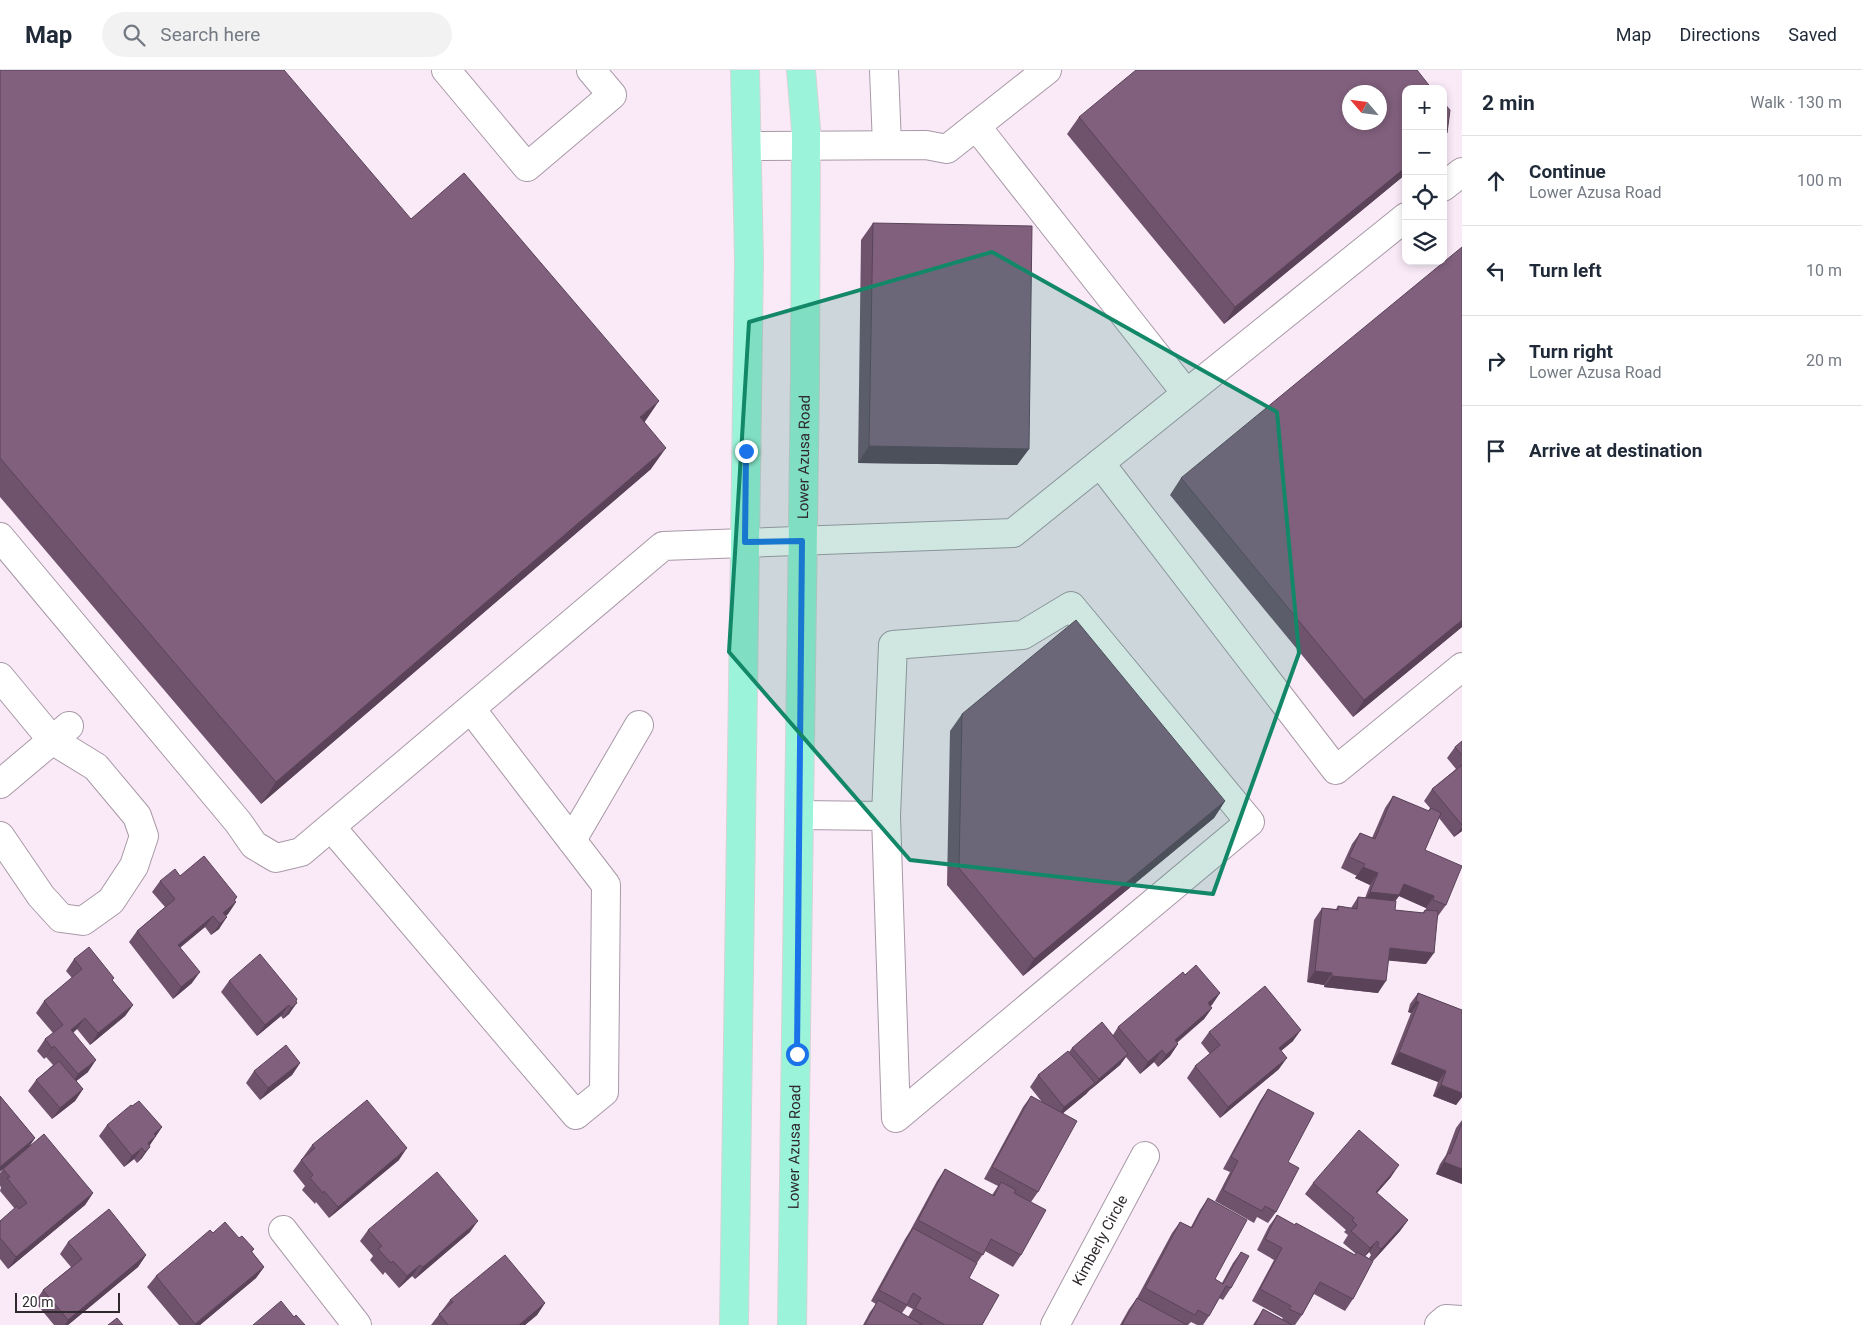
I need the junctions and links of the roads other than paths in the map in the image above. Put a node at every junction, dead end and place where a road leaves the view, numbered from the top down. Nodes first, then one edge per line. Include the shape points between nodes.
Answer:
1 (446, 70) edge
2 (591, 70) edge
3 (745, 70) edge
4 (801, 70) edge
5 (884, 70) edge
6 (1047, 70) edge
7 (976, 126) junction
8 (887, 145) junction
9 (747, 146) junction
10 (805, 146) junction
11 (1462, 172) edge
12 (1447, 184) edge
13 (1402, 220) edge
14 (1186, 393) junction
15 (1100, 463) junction
16 (0, 537) edge
17 (802, 541) junction
18 (745, 542) junction
19 (1462, 667) edge
20 (0, 678) edge
21 (471, 709) junction
22 (639, 725) dead end
23 (61, 733) junction
24 (0, 784) edge
25 (799, 815) junction
26 (886, 816) junction
27 (331, 827) junction
28 (0, 836) edge
29 (572, 840) junction
30 (1144, 1156) dead end
31 (283, 1230) dead end
32 (1462, 1320) edge
33 (357, 1325) edge
34 (734, 1325) edge
35 (792, 1325) edge
36 (1055, 1325) edge
37 (1439, 1325) edge

1 - 2 street via 527,167 612,95
3 - 9 main road
4 - 10 main road, Lower Azusa Road
5 - 8 street
6 - 7 street
7 - 8 street via 947,149 926,145
7 - 14 street
8 - 10 street
9 - 10 street
9 - 18 main road via 749,260
10 - 17 main road, Lower Azusa Road
11 - 12 street
13 - 14 street
14 - 15 street
15 - 17 street via 1013,533
15 - 19 street via 1336,770
16 - 27 street via 254,845 276,858 301,852
17 - 18 street
17 - 25 main road, Lower Azusa Road
18 - 21 street via 663,546
18 - 34 main road
20 - 23 street
21 - 27 street
21 - 29 street
22 - 29 street
23 - 24 street
23 - 28 street via 96,767 137,816 144,836 134,866 111,901 83,922 61,918
25 - 26 street
25 - 35 main road, Lower Azusa Road
26 - 26 street via 896,1118 1250,822 1071,606 1023,635 893,645
27 - 29 street via 576,1115 604,1092 606,885
30 - 36 street, Kimberly Circle
31 - 33 street
32 - 37 street via 1446,1319

